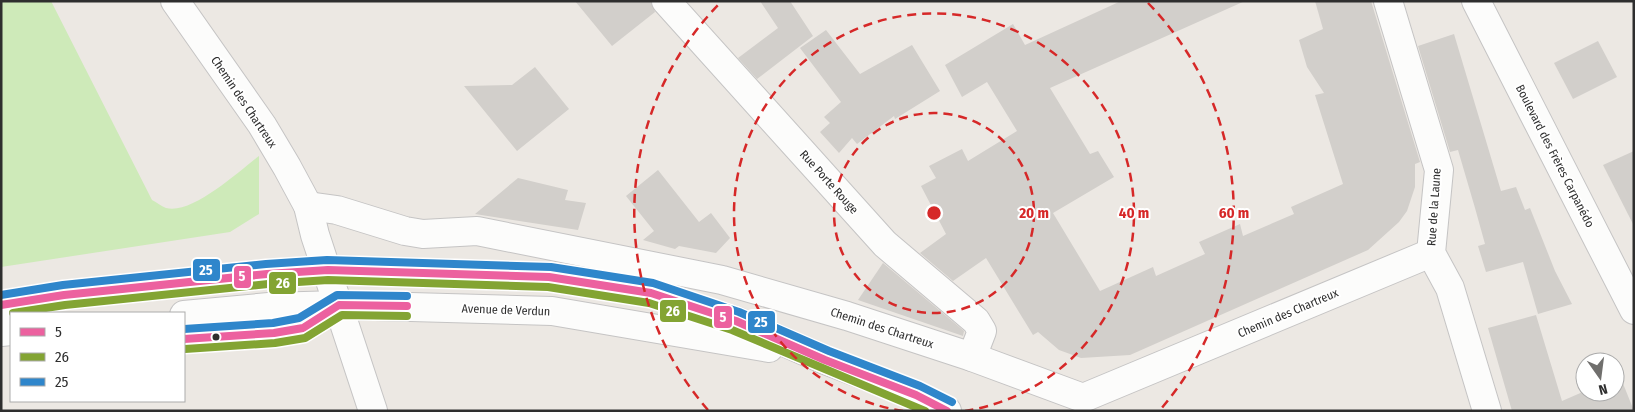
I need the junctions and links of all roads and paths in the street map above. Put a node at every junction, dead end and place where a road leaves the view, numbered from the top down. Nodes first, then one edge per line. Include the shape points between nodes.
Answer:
1 (175, 1) edge
2 (666, 1) edge
3 (1388, 1) edge
4 (1476, 1) edge
5 (308, 206) junction
6 (1431, 252) junction
7 (328, 270) junction
8 (1, 305) edge
9 (339, 305) junction
10 (1634, 310) edge
11 (185, 316) edge
12 (972, 357) junction
13 (825, 360) junction
14 (373, 411) edge
15 (947, 411) edge
16 (1487, 411) edge

1 - 5 street, Chemin des Chartreux via 262,125
2 - 12 street, Rue Porte Rouge via 885,244 976,321 982,331
3 - 6 street, Rue de la Laune via 1439,170
4 - 10 street, Boulevard des Frères Carpanédo
5 - 7 street, Chemin des Chartreux
5 - 12 street, Chemin des Chartreux via 338,210 405,231 423,234 477,231 722,280
6 - 12 street, Chemin des Chartreux via 1083,398
6 - 16 street, Rue de la Laune via 1450,288
7 - 8 street, Avenue de Verdun via 93,292
7 - 9 street, Chemin des Chartreux
7 - 13 street, Avenue de Verdun via 549,277 651,294 736,321
9 - 11 street, Avenue de Verdun via 269,307
9 - 13 street, Avenue de Verdun via 552,311 731,340
9 - 14 street, Chemin des Chartreux
13 - 15 street, Avenue de Verdun via 916,395

